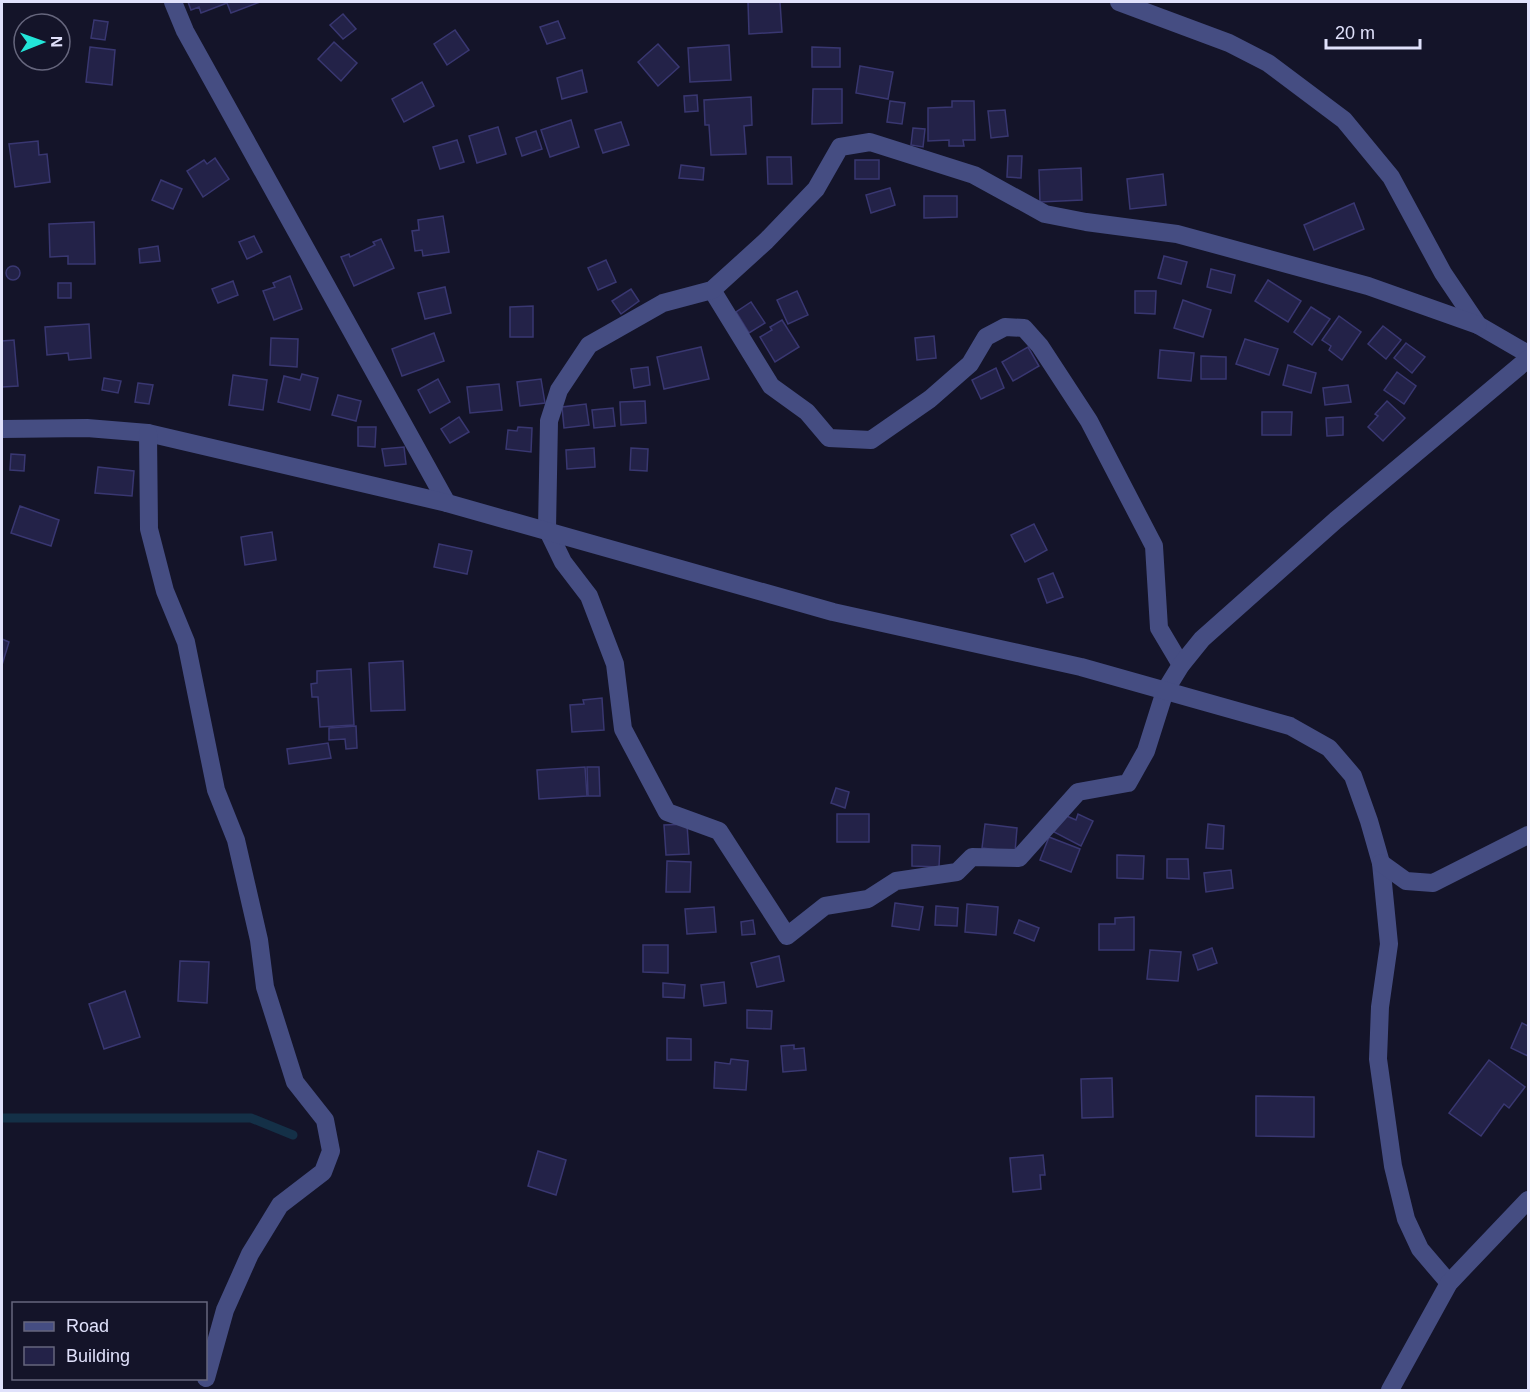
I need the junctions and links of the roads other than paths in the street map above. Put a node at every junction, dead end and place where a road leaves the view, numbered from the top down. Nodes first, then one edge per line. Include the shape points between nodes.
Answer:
1 (173, 2) edge
2 (1119, 2) edge
3 (712, 290) junction
4 (1478, 325) junction
5 (1528, 354) edge
6 (1528, 359) edge
7 (2, 429) edge
8 (148, 433) junction
9 (447, 503) junction
10 (547, 530) junction
11 (1181, 665) junction
12 (1165, 691) junction
13 (1528, 835) edge
14 (1381, 863) junction
15 (1528, 1200) edge
16 (1449, 1283) junction
17 (207, 1371) edge
18 (1390, 1390) edge

1 - 9 street via 185,31
2 - 4 street via 1229,43 1268,63 1344,120 1391,177 1443,273
3 - 4 street via 816,189 840,147 870,142 974,175 1045,214 1177,234 1368,286
3 - 10 street via 663,303 589,345 559,390 549,421
3 - 11 street via 771,386 807,412 829,438 871,440 930,399 970,364 986,337 1005,327 1024,328 1089,421 1154,546 1159,628
4 - 5 street
6 - 11 street via 1336,520 1202,639
7 - 8 street via 87,428
8 - 9 street
8 - 17 street via 149,529 165,591 186,642 216,790 236,840 257,929 265,987 295,1082 325,1120 331,1151 323,1172 280,1206 250,1254 225,1310
9 - 10 street
10 - 12 street via 833,612 1081,667
10 - 12 street via 563,562 589,596 615,664 623,729 667,812 719,831 787,936 825,906 868,899 896,881 957,872 972,857 1019,858 1078,792 1128,783 1146,751
11 - 12 street
12 - 14 street via 1290,726 1329,748 1353,776
13 - 14 street via 1433,883 1406,881
14 - 16 street via 1389,944 1378,1059 1393,1166 1406,1219 1420,1249
15 - 16 street
16 - 18 street

